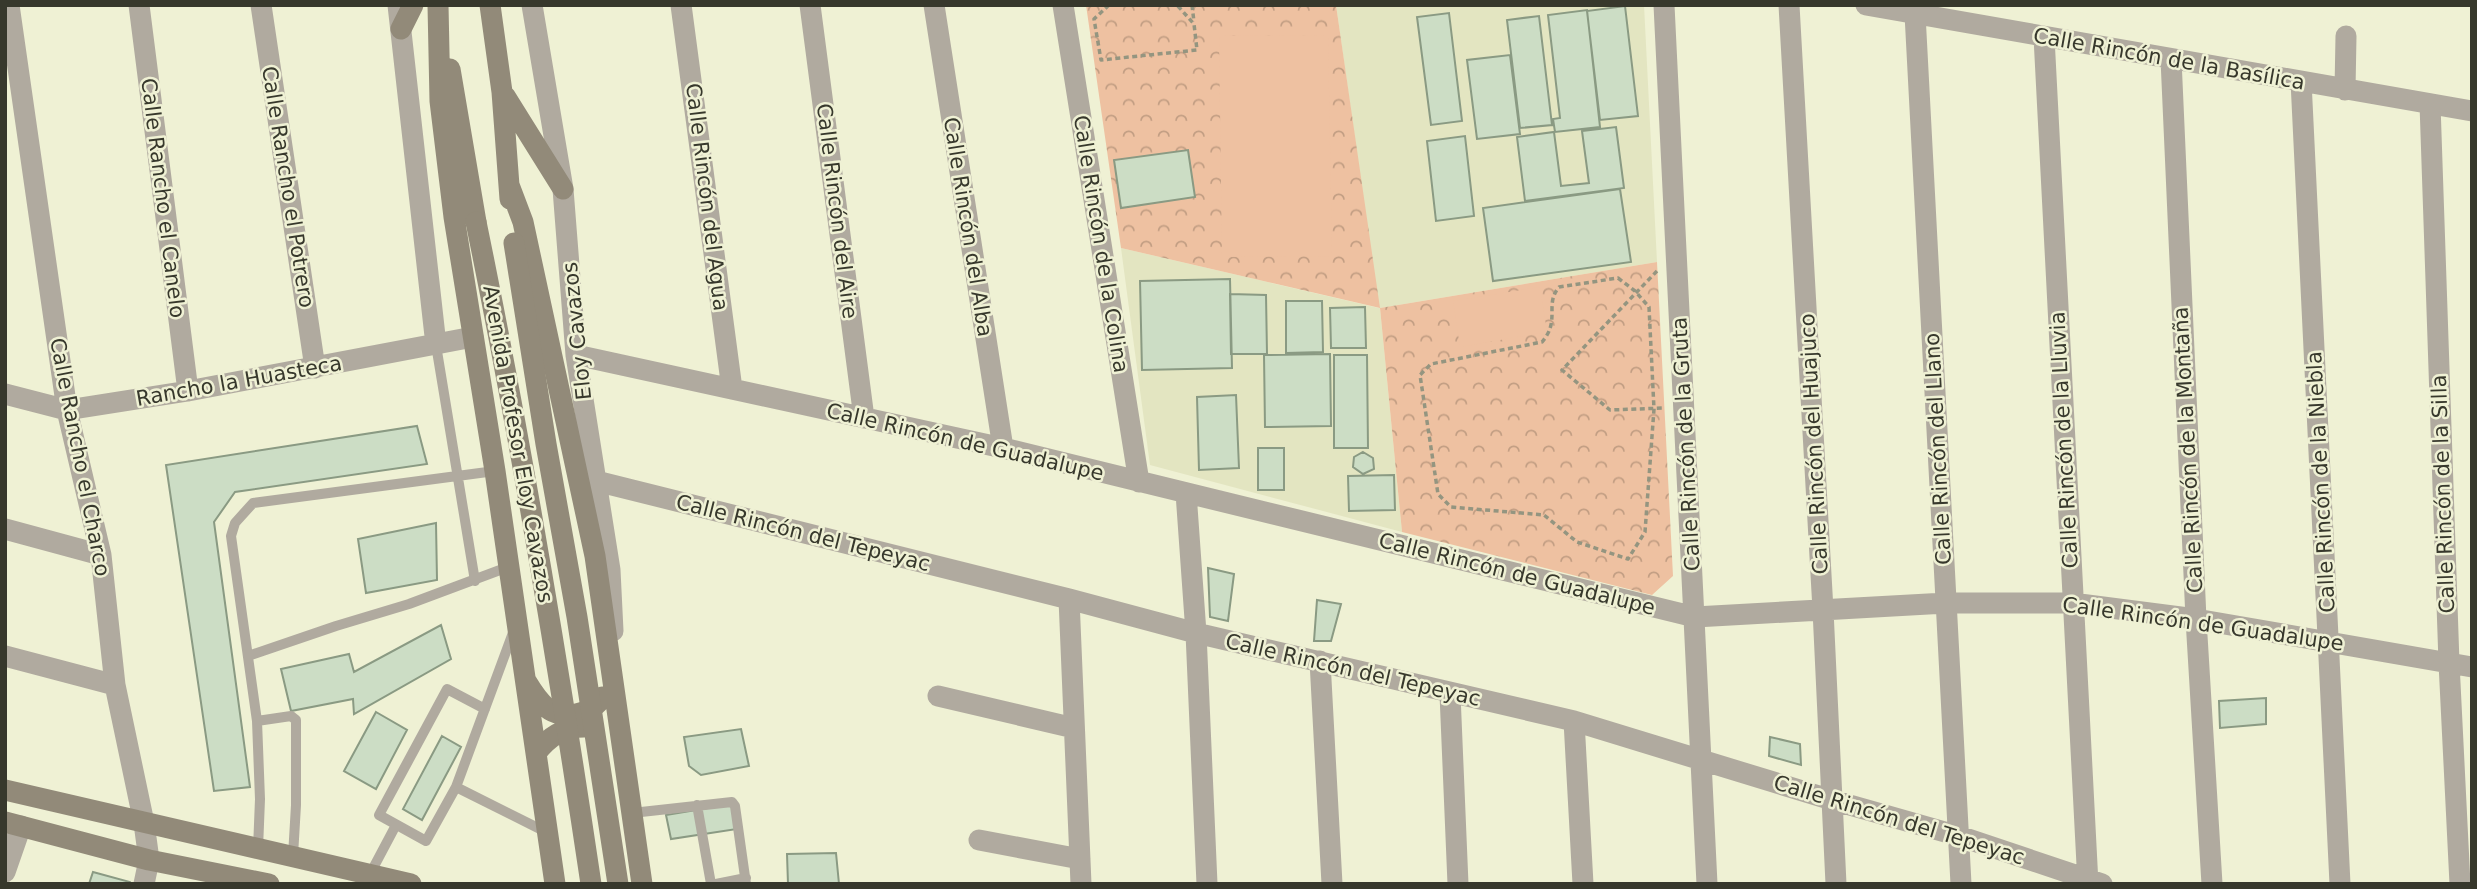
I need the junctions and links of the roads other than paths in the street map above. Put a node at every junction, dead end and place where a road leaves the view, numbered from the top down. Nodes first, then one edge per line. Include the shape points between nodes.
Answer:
1 (9, 5) edge
2 (139, 5) edge
3 (261, 5) edge
4 (398, 5) edge
5 (413, 5) edge
6 (438, 5) edge
7 (490, 5) edge
8 (532, 5) edge
9 (681, 5) edge
10 (810, 5) edge
11 (934, 5) edge
12 (1063, 5) edge
13 (1664, 5) edge
14 (1789, 5) edge
15 (1866, 5) edge
16 (1915, 14) junction
17 (401, 29) junction
18 (2346, 36) dead end
19 (2044, 37) junction
20 (2171, 59) junction
21 (2301, 81) junction
22 (2345, 90) junction
23 (502, 92) junction
24 (2430, 104) junction
25 (2472, 111) edge
26 (509, 185) junction
27 (563, 189) junction
28 (473, 337) junction
29 (436, 345) junction
30 (576, 355) junction
31 (315, 368) junction
32 (732, 389) junction
33 (188, 391) junction
34 (5, 394) edge
35 (67, 410) junction
36 (864, 418) junction
37 (1003, 449) junction
38 (495, 471) junction
39 (458, 475) junction
40 (596, 481) junction
41 (1139, 482) junction
42 (1186, 493) junction
43 (5, 529) edge
44 (101, 555) junction
45 (509, 567) junction
46 (475, 581) junction
47 (1069, 599) junction
48 (1946, 603) junction
49 (2072, 603) junction
50 (1824, 610) junction
51 (1695, 617) junction
52 (2196, 619) junction
53 (516, 624) junction
54 (1196, 633) junction
55 (2329, 641) junction
56 (5, 656) edge
57 (248, 656) junction
58 (1320, 661) junction
59 (2449, 663) junction
60 (611, 664) junction
61 (2472, 667) edge
62 (525, 680) junction
63 (115, 685) junction
64 (1450, 694) junction
65 (938, 696) dead end
66 (485, 709) junction
67 (257, 721) junction
68 (1574, 721) junction
69 (1074, 728) junction
70 (624, 751) junction
71 (536, 753) junction
72 (1700, 759) junction
73 (456, 787) junction
74 (5, 790) edge
75 (1832, 800) junction
76 (697, 805) junction
77 (632, 813) junction
78 (144, 823) junction
79 (13, 824) edge
80 (396, 825) junction
81 (548, 833) junction
82 (1959, 836) junction
83 (979, 840) dead end
84 (258, 849) junction
85 (293, 856) junction
86 (1080, 859) junction
87 (149, 860) junction
88 (5, 872) edge
89 (370, 874) junction
90 (746, 881) edge
91 (2093, 882) edge
92 (144, 884) edge
93 (269, 884) edge
94 (411, 884) edge
95 (555, 884) edge
96 (591, 884) edge
97 (618, 884) edge
98 (642, 884) edge
99 (713, 884) edge
100 (1081, 884) edge
101 (1207, 884) edge
102 (1332, 884) edge
103 (1458, 884) edge
104 (1583, 884) edge
105 (1707, 884) edge
106 (1836, 884) edge
107 (1961, 884) edge
108 (2212, 884) edge
109 (2340, 884) edge
110 (2460, 884) edge

1 - 35 street, Calle Rancho el Charco
2 - 33 street, Calle Rancho el Canelo
3 - 31 street, Calle Rancho el Potrero
4 - 17 street
5 - 17 main road
6 - 28 main road, Avenida Profesor Eloy Cavazos via 440,101
6 - 96 main road, Avenida Profesor Eloy Cavazos, bridge via 508,376
7 - 23 main road, Avenida Profesor Eloy Cavazos
8 - 27 street, Eloy Cavazos
9 - 32 street, Calle Rincón del Agua
10 - 36 street, Calle Rincón del Aire
11 - 37 street, Calle Rincón del Alba
12 - 41 street, Calle Rincón de la Colina
13 - 51 street, Calle Rincón de la Gruta
14 - 50 street, Calle Rincón del Huajuco
15 - 16 street, Calle Rincón de la Basílica
16 - 19 street, Calle Rincón de la Basílica
16 - 48 street, Calle Rincón del Llano
17 - 29 street
18 - 22 street
19 - 20 street, Calle Rincón de la Basílica
19 - 49 street, Calle Rincón de la Lluvia
20 - 21 street, Calle Rincón de la Basílica
20 - 52 street, Calle Rincón de la Montaña
21 - 22 street, Calle Rincón de la Basílica
21 - 55 street, Calle Rincón de la Niebla
22 - 24 street, Calle Rincón de la Basílica
23 - 26 main road, Avenida Profesor Eloy Cavazos
23 - 27 main road
24 - 25 street, Calle Rincón de la Basílica
24 - 59 street, Calle Rincón de la Silla
26 - 60 main road, Avenida Profesor Eloy Cavazos via 523,222 596,556
26 - 97 main road, Avenida Profesor Eloy Cavazos, bridge via 514,243
27 - 30 street, Eloy Cavazos
28 - 29 street, Rancho la Huasteca
28 - 38 main road, Avenida Profesor Eloy Cavazos
29 - 31 street, Rancho la Huasteca
29 - 39 lane
30 - 32 street, Calle Rincón de Guadalupe
30 - 40 street, Eloy Cavazos
31 - 33 street, Rancho la Huasteca
32 - 36 street, Calle Rincón de Guadalupe
33 - 35 street, Rancho la Huasteca
34 - 35 street, Rancho la Huasteca
35 - 44 street, Calle Rancho el Charco
36 - 37 street, Calle Rincón de Guadalupe
37 - 41 street, Calle Rincón de Guadalupe
38 - 39 lane
38 - 45 main road, Avenida Profesor Eloy Cavazos
39 - 46 lane
39 - 57 lane via 253,503 235,523 231,536
40 - 47 street, Calle Rincón del Tepeyac
40 - 60 street, Eloy Cavazos via 610,570
41 - 42 street, Calle Rincón de Guadalupe
42 - 51 street, Calle Rincón de Guadalupe
42 - 54 street
43 - 44 street
44 - 63 street, Calle Rancho el Charco
45 - 46 lane
45 - 53 main road, Avenida Profesor Eloy Cavazos
46 - 57 lane
47 - 54 street, Calle Rincón del Tepeyac
47 - 69 street
48 - 49 street, Calle Rincón de Guadalupe
48 - 50 street, Calle Rincón de Guadalupe
48 - 82 street, Calle Rincón del Llano
49 - 52 street, Calle Rincón de Guadalupe
49 - 91 street, Calle Rincón de la Lluvia
50 - 51 street, Calle Rincón de Guadalupe
50 - 75 street, Calle Rincón del Huajuco
51 - 72 street, Calle Rincón de la Gruta
52 - 55 street, Calle Rincón de Guadalupe
52 - 108 street, Calle Rincón de la Montaña
53 - 62 main road, Avenida Profesor Eloy Cavazos
53 - 66 lane
54 - 58 street, Calle Rincón del Tepeyac
54 - 101 street
55 - 59 street, Calle Rincón de Guadalupe
55 - 109 street, Calle Rincón de la Niebla
56 - 63 street
57 - 67 lane
58 - 64 street, Calle Rincón del Tepeyac
58 - 102 street
59 - 61 street, Calle Rincón de Guadalupe
59 - 110 street, Calle Rincón de la Silla
60 - 62 main road via 600,703 576,714 547,709
60 - 70 main road, Avenida Profesor Eloy Cavazos
62 - 71 main road, Avenida Profesor Eloy Cavazos
63 - 78 street, Calle Rancho el Charco
64 - 68 street, Calle Rincón del Tepeyac
64 - 103 street
65 - 69 street
66 - 73 lane
66 - 80 lane via 447,689 379,815
67 - 84 lane
67 - 85 lane via 291,716 296,720
68 - 72 street, Calle Rincón del Tepeyac
68 - 104 street
69 - 86 street
70 - 71 main road via 587,727 557,734
70 - 77 main road, Avenida Profesor Eloy Cavazos
71 - 81 main road, Avenida Profesor Eloy Cavazos
72 - 75 street, Calle Rincón del Tepeyac
72 - 105 street, Calle Rincón de la Gruta
73 - 80 lane via 426,841
73 - 81 lane
74 - 78 main road
75 - 82 street, Calle Rincón del Tepeyac
75 - 106 street, Calle Rincón del Huajuco
76 - 77 lane
76 - 90 lane via 734,804
76 - 99 lane
77 - 98 main road, Avenida Profesor Eloy Cavazos
78 - 84 main road
78 - 87 street, Calle Rancho el Charco
79 - 87 main road
79 - 88 street
80 - 89 lane
81 - 95 main road, Avenida Profesor Eloy Cavazos
82 - 91 street, Calle Rincón del Tepeyac
82 - 107 street, Calle Rincón del Llano
83 - 86 street
84 - 85 main road
85 - 89 main road
86 - 100 street
87 - 92 street, Calle Rancho el Charco
87 - 93 main road
89 - 94 main road
90 - 99 lane

